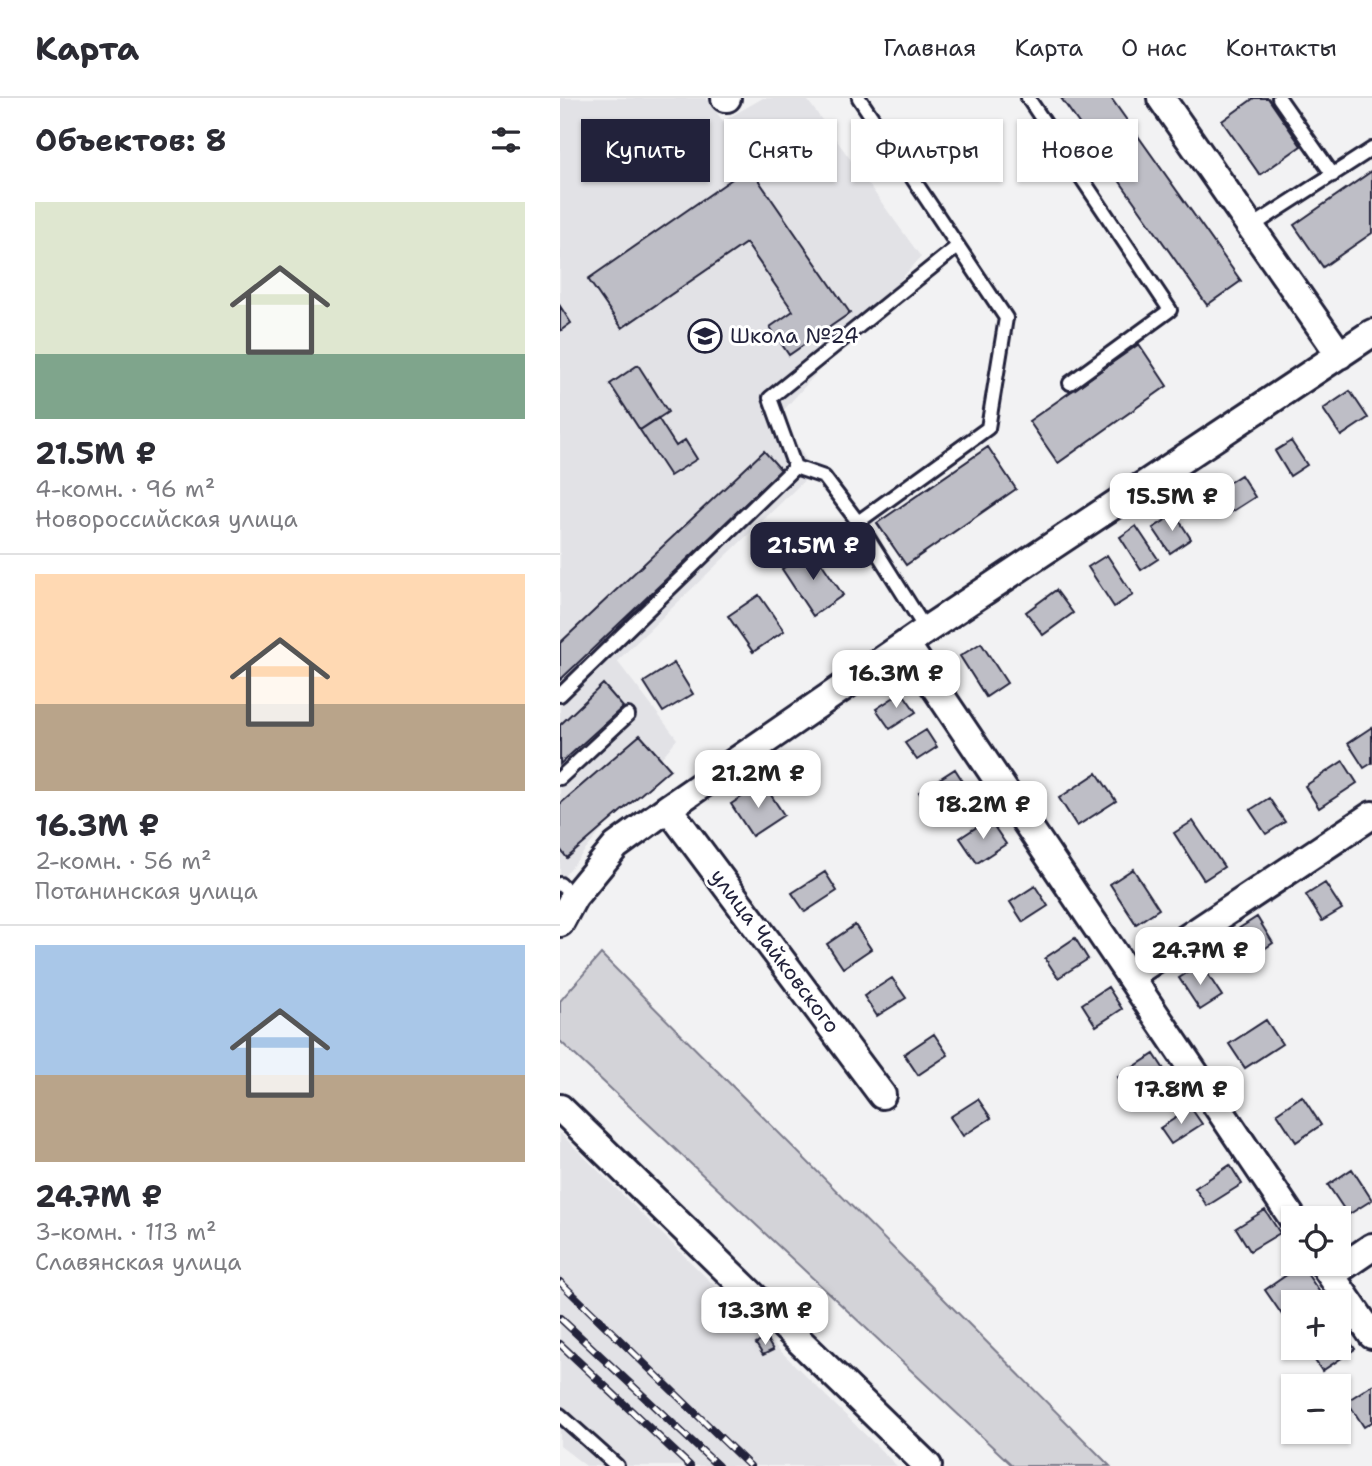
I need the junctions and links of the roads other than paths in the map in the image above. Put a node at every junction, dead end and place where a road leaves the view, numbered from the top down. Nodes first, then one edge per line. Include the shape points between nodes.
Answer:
1 (859, 98) edge
2 (1028, 98) edge
3 (1161, 98) edge
4 (1279, 98) edge
5 (1372, 149) edge
6 (1333, 174) junction
7 (1251, 227) junction
8 (958, 246) junction
9 (1372, 333) edge
10 (1340, 355) junction
11 (1070, 383) dead end
12 (795, 467) junction
13 (858, 522) junction
14 (916, 637) junction
15 (560, 695) edge
16 (628, 715) dead end
17 (560, 778) edge
18 (668, 807) junction
19 (1372, 815) edge
20 (567, 891) edge
21 (560, 923) edge
22 (1130, 976) junction
23 (882, 1095) dead end
24 (560, 1108) edge
25 (1284, 1206) edge
26 (1372, 1247) edge
27 (1351, 1257) edge
28 (1332, 1276) edge
29 (1372, 1335) edge
30 (560, 1415) edge
31 (617, 1466) edge
32 (928, 1466) edge

1 - 8 lane
2 - 11 lane via 1170,310
3 - 7 street
4 - 6 lane
5 - 6 lane
6 - 7 lane
7 - 10 street
8 - 12 lane via 770,398
8 - 13 lane via 1006,318 988,428
9 - 10 street
10 - 14 street
12 - 13 lane via 824,477
12 - 15 lane
13 - 14 lane
14 - 18 street
14 - 22 street
16 - 17 lane
18 - 20 street
18 - 23 street, улица Чайковского
19 - 22 street
20 - 21 street
22 - 25 street
24 - 32 street
26 - 27 street
28 - 29 street
30 - 31 lane

